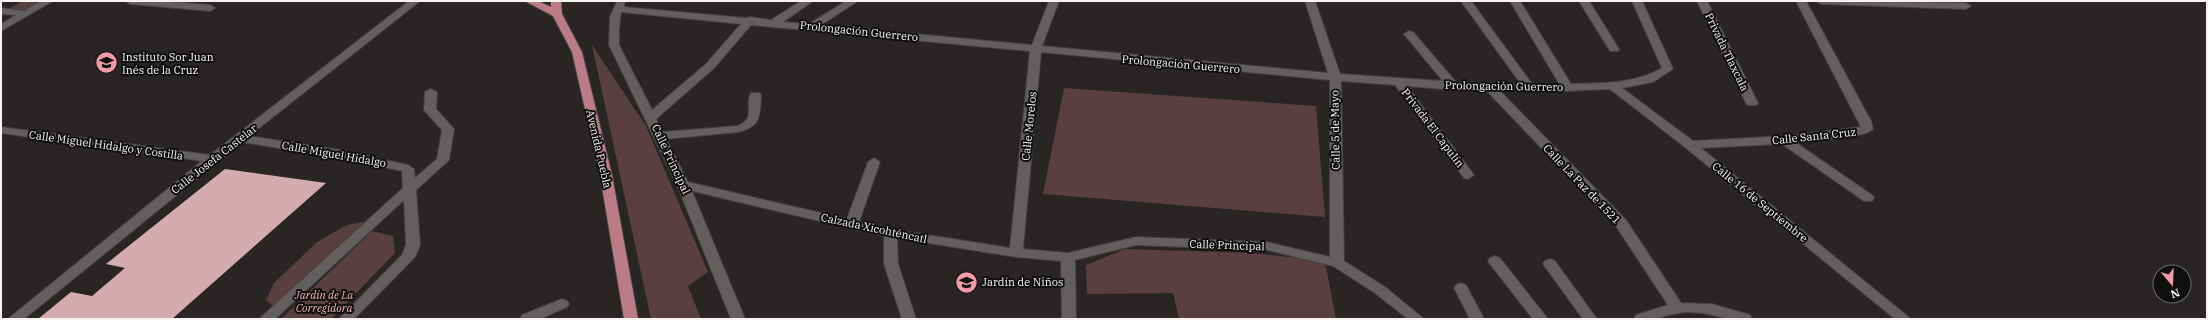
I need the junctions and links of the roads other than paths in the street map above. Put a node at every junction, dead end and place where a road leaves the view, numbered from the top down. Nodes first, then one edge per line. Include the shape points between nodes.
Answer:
1 (14, 1) edge
2 (48, 1) edge
3 (130, 1) edge
4 (415, 1) edge
5 (530, 1) edge
6 (556, 1) edge
7 (808, 1) edge
8 (853, 1) edge
9 (1054, 1) edge
10 (1310, 1) edge
11 (1314, 1) edge
12 (1466, 1) edge
13 (1515, 1) edge
14 (1584, 1) edge
15 (1636, 1) edge
16 (1702, 1) edge
17 (1801, 1) edge
18 (1821, 1) edge
19 (1963, 1) edge
20 (619, 5) edge
21 (210, 8) dead end
22 (1, 9) edge
23 (24, 14) junction
24 (557, 14) junction
25 (750, 20) junction
26 (774, 23) junction
27 (811, 27) junction
28 (1, 28) edge
29 (1409, 34) dead end
30 (1036, 49) junction
31 (1614, 49) dead end
32 (1335, 77) junction
33 (1398, 82) junction
34 (1454, 87) junction
35 (1528, 87) junction
36 (1568, 87) junction
37 (1614, 87) junction
38 (1490, 88) junction
39 (431, 92) dead end
40 (755, 95) dead end
41 (1752, 103) dead end
42 (651, 117) junction
43 (1, 130) edge
44 (660, 136) junction
45 (241, 138) junction
46 (1784, 140) junction
47 (1690, 145) junction
48 (212, 160) junction
49 (874, 162) dead end
50 (1468, 175) dead end
51 (683, 185) junction
52 (408, 189) junction
53 (1868, 198) dead end
54 (852, 224) junction
55 (890, 233) junction
56 (1016, 253) junction
57 (1068, 257) junction
58 (1496, 261) dead end
59 (1337, 263) junction
60 (1550, 264) dead end
61 (1461, 288) dead end
62 (562, 304) dead end
63 (1677, 308) junction
64 (15, 319) edge
65 (266, 319) edge
66 (346, 319) edge
67 (527, 319) edge
68 (631, 319) edge
69 (738, 319) edge
70 (909, 319) edge
71 (1069, 319) edge
72 (1417, 319) edge
73 (1477, 319) edge
74 (1541, 319) edge
75 (1590, 319) edge
76 (1641, 319) edge
77 (1745, 319) edge
78 (1904, 319) edge

1 - 22 street
2 - 23 street
3 - 21 street
4 - 45 street, Calle Josefa Castelar
5 - 24 main road
6 - 24 main road
7 - 26 street
8 - 27 street
9 - 30 street, Calle Morelos
10 - 11 street
10 - 32 street, Calle 5 de Mayo
12 - 35 street
13 - 36 street
14 - 31 street
15 - 37 street, Prolongación Guerrero via 1668,69 1665,74
16 - 41 street, Privada Tlaxcala
17 - 46 street, Calle Santa Cruz via 1867,129
18 - 19 street via 1966,6
20 - 25 street, Prolongación Guerrero
20 - 42 street, Calle Principal via 613,28 614,45
22 - 23 street
23 - 28 street
24 - 68 main road, Avenida Puebla via 578,60 607,182
25 - 26 street, Prolongación Guerrero
25 - 42 street via 710,66
26 - 27 street, Prolongación Guerrero
27 - 30 street, Prolongación Guerrero
29 - 34 street
30 - 32 street, Prolongación Guerrero
30 - 56 street, Calle Morelos
32 - 33 street, Prolongación Guerrero
32 - 59 street, Calle 5 de Mayo
33 - 34 street, Prolongación Guerrero
33 - 50 street, Privada El Capulín
34 - 38 street, Prolongación Guerrero
35 - 36 street, Prolongación Guerrero
35 - 38 street, Prolongación Guerrero
36 - 37 street, Prolongación Guerrero
37 - 47 street, Calle 16 de Septiembre
38 - 63 street, Calle La Paz de 1521 via 1621,223
39 - 52 street via 430,110 448,129 443,160
40 - 44 street via 753,121 748,126
42 - 44 street, Calle Principal
43 - 48 street, Calle Miguel Hidalgo y Costilla
44 - 51 street, Calle Principal
45 - 48 street, Calle Josefa Castelar
45 - 52 street, Calle Miguel Hidalgo via 340,154 408,169
46 - 47 street, Calle Santa Cruz
46 - 53 street
47 - 78 street, Calle 16 de Septiembre
48 - 64 street, Calle Josefa Castelar
49 - 54 street
51 - 54 street, Calzada Xicohténcatl
51 - 69 street, Calle Principal
52 - 65 street
52 - 66 street via 413,245 408,257
54 - 55 street, Calzada Xicohténcatl
55 - 56 street, Calzada Xicohténcatl
55 - 70 street via 891,264
56 - 57 street, Calzada Xicohténcatl
57 - 59 street, Calle Principal via 1136,242 1267,246
57 - 71 street
58 - 74 street
59 - 72 street, Calle Principal via 1380,290
60 - 75 street
61 - 73 street
62 - 67 street
63 - 76 street
63 - 77 street via 1702,308

